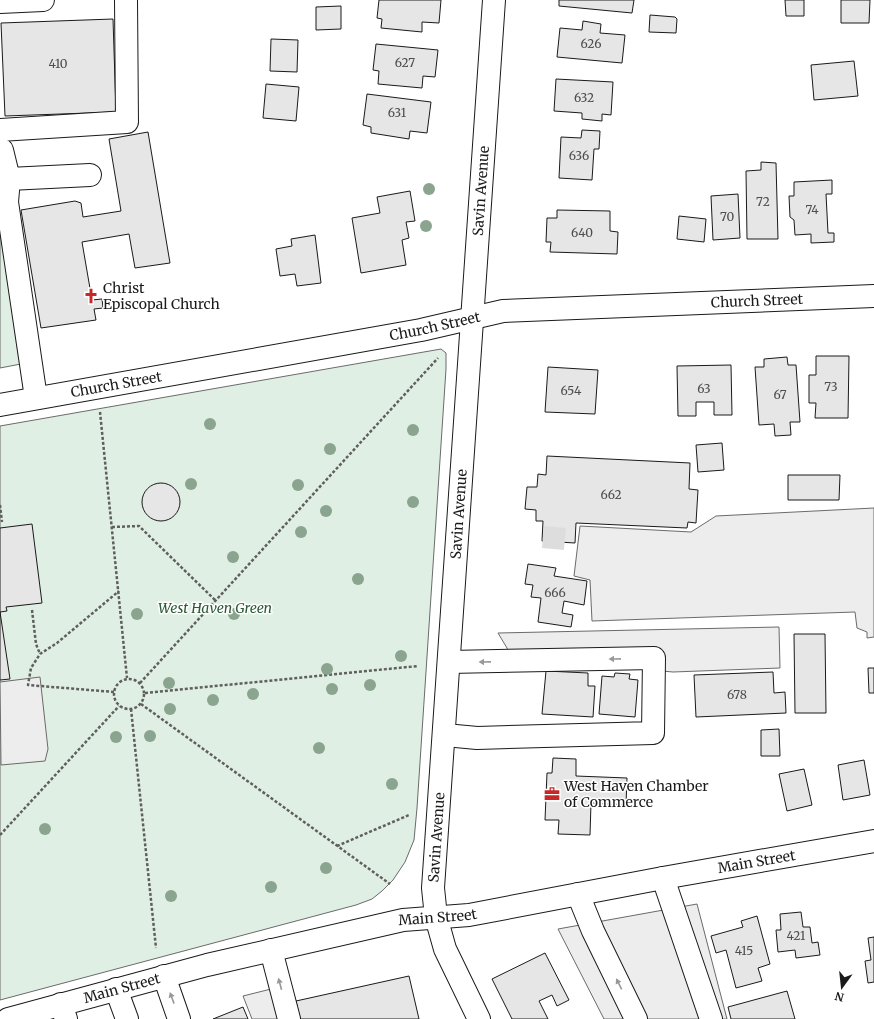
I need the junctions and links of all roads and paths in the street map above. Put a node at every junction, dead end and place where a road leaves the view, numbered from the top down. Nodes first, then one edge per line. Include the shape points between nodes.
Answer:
1 (43, 0) edge
2 (126, 0) edge
3 (494, 0) edge
4 (0, 2) edge
5 (0, 130) edge
6 (0, 150) edge
7 (90, 175) dead end
8 (9, 179) junction
9 (874, 296) edge
10 (471, 319) junction
11 (438, 358) dead end
12 (98, 387) junction
13 (36, 398) junction
14 (0, 405) edge
15 (0, 505) edge
16 (2, 522) dead end
17 (112, 528) junction
18 (119, 591) junction
19 (215, 600) junction
20 (32, 610) dead end
21 (40, 654) junction
22 (449, 662) junction
23 (418, 666) dead end
24 (127, 678) junction
25 (140, 683) junction
26 (114, 692) junction
27 (145, 693) junction
28 (141, 704) junction
29 (119, 706) junction
30 (131, 710) junction
31 (445, 735) junction
32 (408, 815) dead end
33 (0, 836) edge
34 (874, 842) edge
35 (336, 846) junction
36 (663, 878) junction
37 (390, 884) dead end
38 (578, 894) junction
39 (436, 917) junction
40 (156, 948) dead end
41 (271, 950) junction
42 (164, 976) junction
43 (116, 990) junction
44 (64, 1012) edge
45 (8, 1019) edge
46 (127, 1019) edge
47 (179, 1019) edge
48 (289, 1019) edge
49 (479, 1019) edge
50 (636, 1019) edge
51 (711, 1019) edge

1 - 4 street
2 - 5 street via 127,122
3 - 10 street, Savin Avenue
6 - 8 street
7 - 8 street
8 - 13 street via 7,202
9 - 10 street, Church Street via 503,311
10 - 12 street, Church Street
10 - 22 street, Savin Avenue
11 - 19 path
12 - 13 street, Church Street
12 - 17 path
13 - 14 street, Church Street
15 - 16 path
17 - 18 path
17 - 19 path via 139,526
18 - 21 path
18 - 24 path
19 - 25 path
20 - 21 path via 36,644
21 - 26 path via 32,668 28,685
22 - 31 street, Savin Avenue
31 -> 22 street via 476,738 653,732 654,658
23 - 27 path
24 - 25 path
24 - 26 path via 116,686
25 - 27 path
26 - 29 path via 114,700
27 - 28 path
28 - 30 path
28 - 35 path
29 - 30 path
29 - 33 path
30 - 40 path
31 - 39 street, Savin Avenue via 433,888
32 - 35 path
34 - 36 street, Main Street
35 - 37 path
36 - 38 street, Main Street
36 - 51 street
38 - 39 street, Main Street via 469,915
50 -> 38 street
39 - 41 street, Main Street via 403,920
39 - 49 street, Savin Avenue via 445,949
41 - 42 street, Main Street
48 -> 41 street
42 - 43 street, Main Street
47 -> 42 street
43 - 44 street, Main Street
43 - 46 street
44 - 45 street, Main Street

